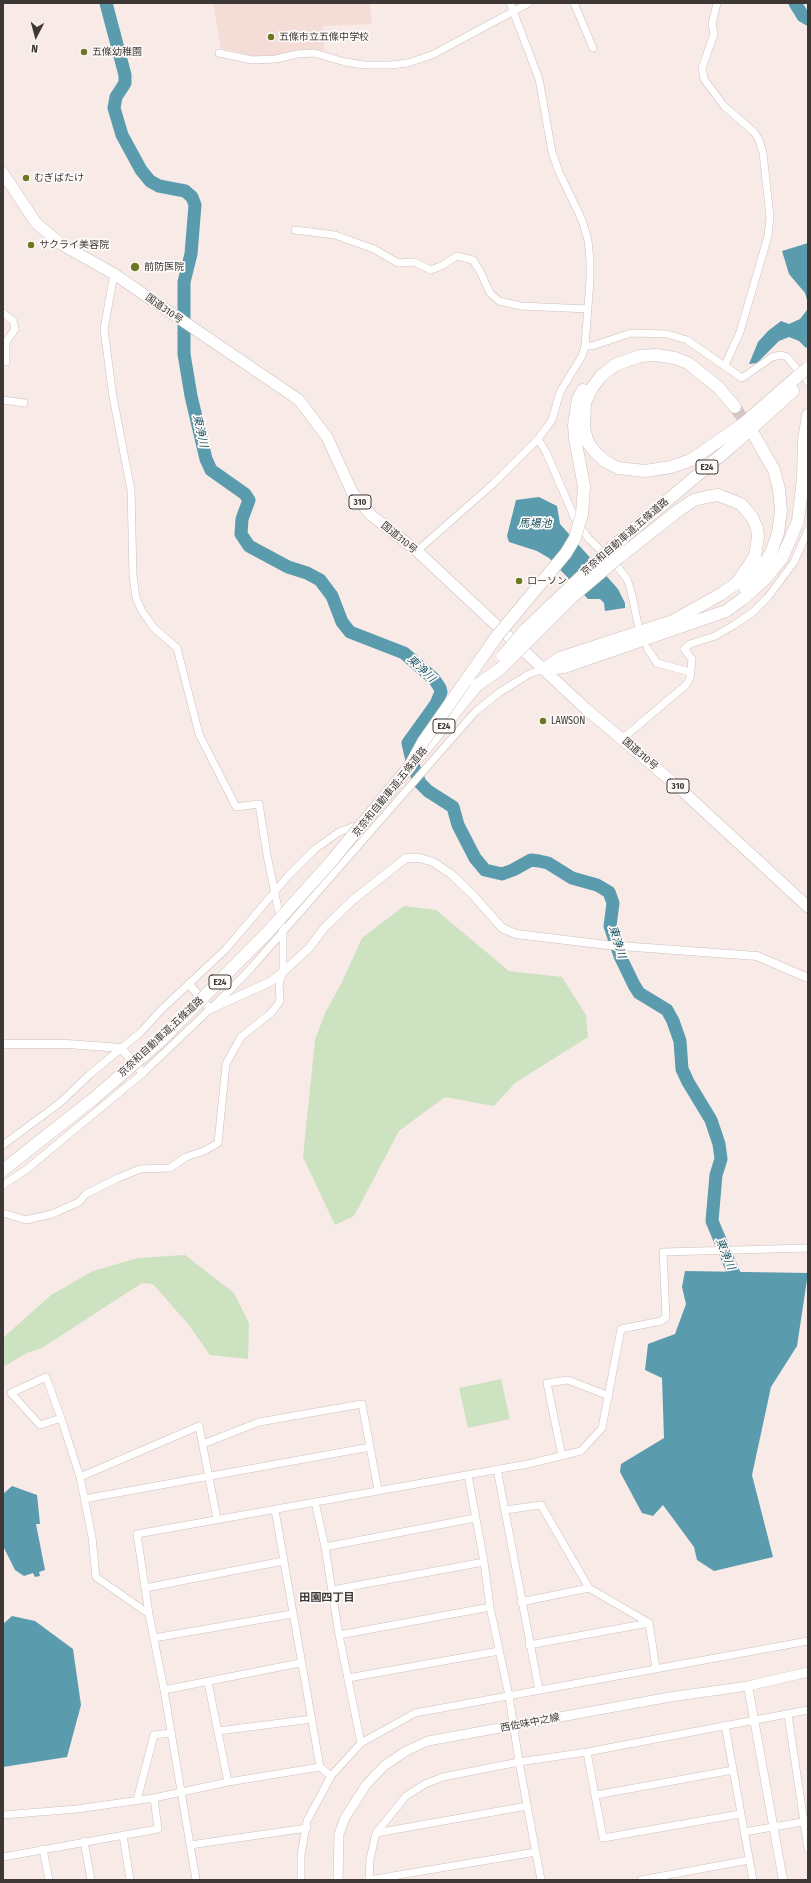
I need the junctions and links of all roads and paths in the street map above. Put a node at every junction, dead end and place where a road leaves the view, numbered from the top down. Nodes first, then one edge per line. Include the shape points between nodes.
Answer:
1 (510, 3) edge
2 (530, 3) edge
3 (574, 3) edge
4 (717, 3) edge
5 (513, 11) junction
6 (593, 48) dead end
7 (219, 53) dead end
8 (3, 173) edge
9 (295, 230) dead end
10 (114, 274) junction
11 (588, 310) junction
12 (3, 313) edge
13 (585, 346) junction
14 (6, 362) dead end
15 (725, 365) junction
16 (808, 368) edge
17 (804, 379) edge
18 (3, 400) edge
19 (24, 403) dead end
20 (808, 415) edge
21 (538, 439) junction
22 (808, 530) edge
23 (417, 551) junction
24 (613, 554) junction
25 (766, 578) junction
26 (673, 621) junction
27 (638, 624) dead end
28 (647, 648) dead end
29 (544, 669) junction
30 (690, 672) junction
31 (622, 738) junction
32 (410, 766) junction
33 (379, 821) junction
34 (276, 893) junction
35 (808, 907) edge
36 (283, 932) junction
37 (283, 972) junction
38 (808, 978) edge
39 (189, 984) junction
40 (210, 1009) junction
41 (3, 1044) edge
42 (121, 1048) junction
43 (143, 1073) junction
44 (3, 1145) edge
45 (3, 1170) edge
46 (3, 1185) edge
47 (3, 1213) edge
48 (808, 1248) edge
49 (609, 1396) junction
50 (61, 1418) junction
51 (204, 1444) junction
52 (370, 1447) junction
53 (562, 1456) junction
54 (497, 1469) junction
55 (468, 1474) junction
56 (209, 1475) junction
57 (80, 1477) junction
58 (378, 1490) junction
59 (84, 1499) junction
60 (315, 1502) junction
61 (275, 1510) junction
62 (505, 1510) junction
63 (476, 1518) junction
64 (217, 1519) junction
65 (325, 1547) junction
66 (283, 1561) junction
67 (484, 1562) junction
68 (145, 1588) junction
69 (588, 1588) junction
70 (332, 1590) junction
71 (521, 1602) junction
72 (490, 1607) junction
73 (149, 1614) junction
74 (292, 1614) junction
75 (649, 1623) junction
76 (339, 1635) junction
77 (154, 1638) junction
78 (808, 1641) edge
79 (529, 1645) junction
80 (498, 1651) junction
81 (300, 1663) junction
82 (656, 1668) junction
83 (808, 1672) edge
84 (348, 1678) junction
85 (208, 1682) junction
86 (748, 1686) junction
87 (164, 1690) junction
88 (539, 1690) junction
89 (509, 1696) junction
90 (808, 1710) edge
91 (788, 1715) junction
92 (312, 1719) junction
93 (755, 1719) junction
94 (725, 1725) junction
95 (514, 1726) junction
96 (218, 1732) junction
97 (171, 1733) junction
98 (360, 1743) junction
99 (587, 1752) junction
100 (519, 1762) junction
101 (320, 1767) junction
102 (733, 1770) junction
103 (331, 1776) junction
104 (228, 1782) junction
105 (180, 1792) junction
106 (596, 1795) junction
107 (154, 1798) junction
108 (137, 1800) junction
109 (527, 1806) junction
110 (740, 1814) junction
111 (3, 1815) edge
112 (806, 1821) edge
113 (306, 1828) junction
114 (774, 1828) junction
115 (744, 1832) junction
116 (376, 1834) junction
117 (123, 1835) junction
118 (84, 1841) junction
119 (190, 1845) junction
120 (44, 1849) junction
121 (808, 1849) edge
122 (536, 1852) junction
123 (3, 1857) edge
124 (749, 1860) junction
125 (49, 1880) edge
126 (91, 1880) edge
127 (130, 1880) edge
128 (196, 1880) edge
129 (301, 1880) edge
130 (338, 1880) edge
131 (369, 1880) edge
132 (541, 1880) edge
133 (641, 1880) edge
134 (753, 1880) edge
135 (783, 1880) edge

1 - 5 street
2 - 5 street
3 - 6 street
4 - 15 street via 712,24 714,34 702,68 704,79 724,106 754,132 759,140 770,216 768,236 740,332
5 - 7 street via 432,55 408,63 364,65 314,53 252,60
5 - 11 street via 538,79 552,152 586,233 590,260
8 - 10 highway, 国道310号 / 310 via 36,223 61,244
9 - 11 street via 335,235 374,249 398,263 414,262 431,270 457,256 473,260 490,293 500,301 521,306
10 - 23 highway, 国道310号 / 310 via 299,400 327,437 352,492 371,515
10 - 34 street via 104,329 113,397 131,490 136,598 154,628 176,648 199,734 236,807 259,804
11 - 13 street
12 - 14 street via 13,322 15,329 6,342
13 - 15 street via 631,333 667,334 687,340
13 - 21 street via 582,356 560,392 552,420
15 - 17 street via 742,378 772,357 781,355 791,360
16 - 17 highway, bridge
17 - 24 highway, 京奈和自動車道;五條道路 / E24
17 - 32 highway, bridge via 691,460 671,468 645,471 618,468 605,461 588,443 584,428 585,402 601,376 615,365 640,356 674,358 688,363 738,405 708,370 675,352 640,349 621,354 595,372 578,399 575,410 575,438 584,486 582,514 575,538 566,553 497,636
18 - 19 street
20 - 25 highway via 798,521 782,558
21 - 23 street via 494,484
21 - 27 street via 576,521 627,579
22 - 30 street via 794,562 768,597 753,612 715,636 690,644 684,649 692,659
23 - 29 highway, 国道310号 / 310
24 - 26 highway via 694,500 718,495 746,509 757,528 758,538 755,556 748,567 732,587
24 - 32 highway, 京奈和自動車道;五條道路 / E24, bridge via 500,669 477,685
25 - 26 highway via 778,549 787,506 779,466 758,433 779,489 781,511 771,553 744,589 720,604
25 - 29 highway via 726,611 564,667
26 - 29 highway via 560,658
28 - 30 street via 657,663
29 - 31 highway, 国道310号 / 310
29 - 33 street via 529,674 500,692 475,712
30 - 31 street via 686,685
31 - 35 highway, 国道310号 / 310
32 - 45 highway, 京奈和自動車道;五條道路 / E24, bridge via 330,863 228,974 158,1043 98,1095
33 - 34 street via 353,826 325,842 288,876
33 - 36 street
34 - 36 street
34 - 39 street via 221,954
36 - 37 street
36 - 40 street
37 - 38 street via 310,948 325,927 354,899 406,858 420,858 434,862 451,874 502,928 509,931 528,936 607,945 757,956
37 - 40 street via 270,982
37 - 47 street via 279,984 280,1002 272,1012 241,1037 226,1064 218,1143 186,1157 170,1168 140,1169 118,1178 86,1194 79,1202 52,1214 26,1220
39 - 40 street
39 - 42 street
40 - 43 street
41 - 42 street via 67,1044
42 - 43 street
42 - 44 street via 61,1102
43 - 46 street via 27,1169
48 - 49 street via 663,1252 666,1316 661,1321 620,1329
49 - 53 street via 602,1428 581,1451
49 - 53 street via 568,1380 547,1383
50 - 50 street via 40,1425 11,1393 46,1376
50 - 57 street
51 - 52 street via 259,1422 362,1404
51 - 56 street
51 - 57 street via 199,1426
52 - 56 street
52 - 58 street
53 - 54 street
54 - 55 street
54 - 62 street
55 - 58 street
55 - 63 street
56 - 59 street
56 - 64 street
57 - 59 street
58 - 60 street
59 - 73 street via 92,1537 96,1577
60 - 61 street
60 - 65 street
61 - 64 street
61 - 66 street
62 - 69 street via 541,1505
62 - 71 street
63 - 65 street
63 - 67 street
64 - 68 street via 137,1534
65 - 70 street
66 - 68 street
66 - 74 street
67 - 70 street
67 - 72 street
68 - 73 street
69 - 71 street
69 - 75 street
70 - 76 street
71 - 79 street
72 - 76 street
72 - 80 street
73 - 77 street
74 - 77 street
74 - 81 street
75 - 79 street
75 - 82 street
76 - 84 street
77 - 87 street
78 - 82 street
79 - 88 street
80 - 84 street
80 - 89 street
81 - 85 street
81 - 92 street
82 - 88 street
83 - 86 main road, 西佐味中之線
84 - 98 street
85 - 87 street
85 - 96 street
86 - 93 street
86 - 95 main road, 西佐味中之線 via 670,1697
87 - 97 street
88 - 89 street
89 - 95 street
89 - 98 street via 415,1713
90 - 91 street
91 - 93 street
91 - 112 street
92 - 96 street
92 - 101 street
93 - 94 street
93 - 114 street
94 - 99 street
94 - 102 street
95 - 100 street
95 - 130 main road, 西佐味中之線 via 428,1741 406,1751 384,1766 366,1785 339,1834
96 - 104 street
97 - 105 street
97 - 108 street via 154,1736
98 - 103 street
99 - 100 street
99 - 106 street
100 - 109 street
100 - 116 street via 443,1776 425,1784 406,1796
101 - 103 street
101 - 104 street
102 - 106 street
102 - 110 street
103 - 113 street via 307,1821
104 - 105 street
105 - 107 street
105 - 119 street
106 - 110 street via 603,1838
107 - 108 street
107 - 117 street via 158,1828
108 - 111 street via 77,1809
109 - 116 street
109 - 122 street
110 - 115 street
112 - 114 street
112 - 121 street
113 - 119 street
113 - 129 street via 301,1855
114 - 115 street
114 - 135 street
115 - 124 street
116 - 131 street via 370,1859
117 - 118 street
117 - 127 street
118 - 120 street
118 - 126 street
119 - 128 street
120 - 123 street
120 - 125 street
122 - 131 street
122 - 132 street
124 - 133 street
124 - 134 street

